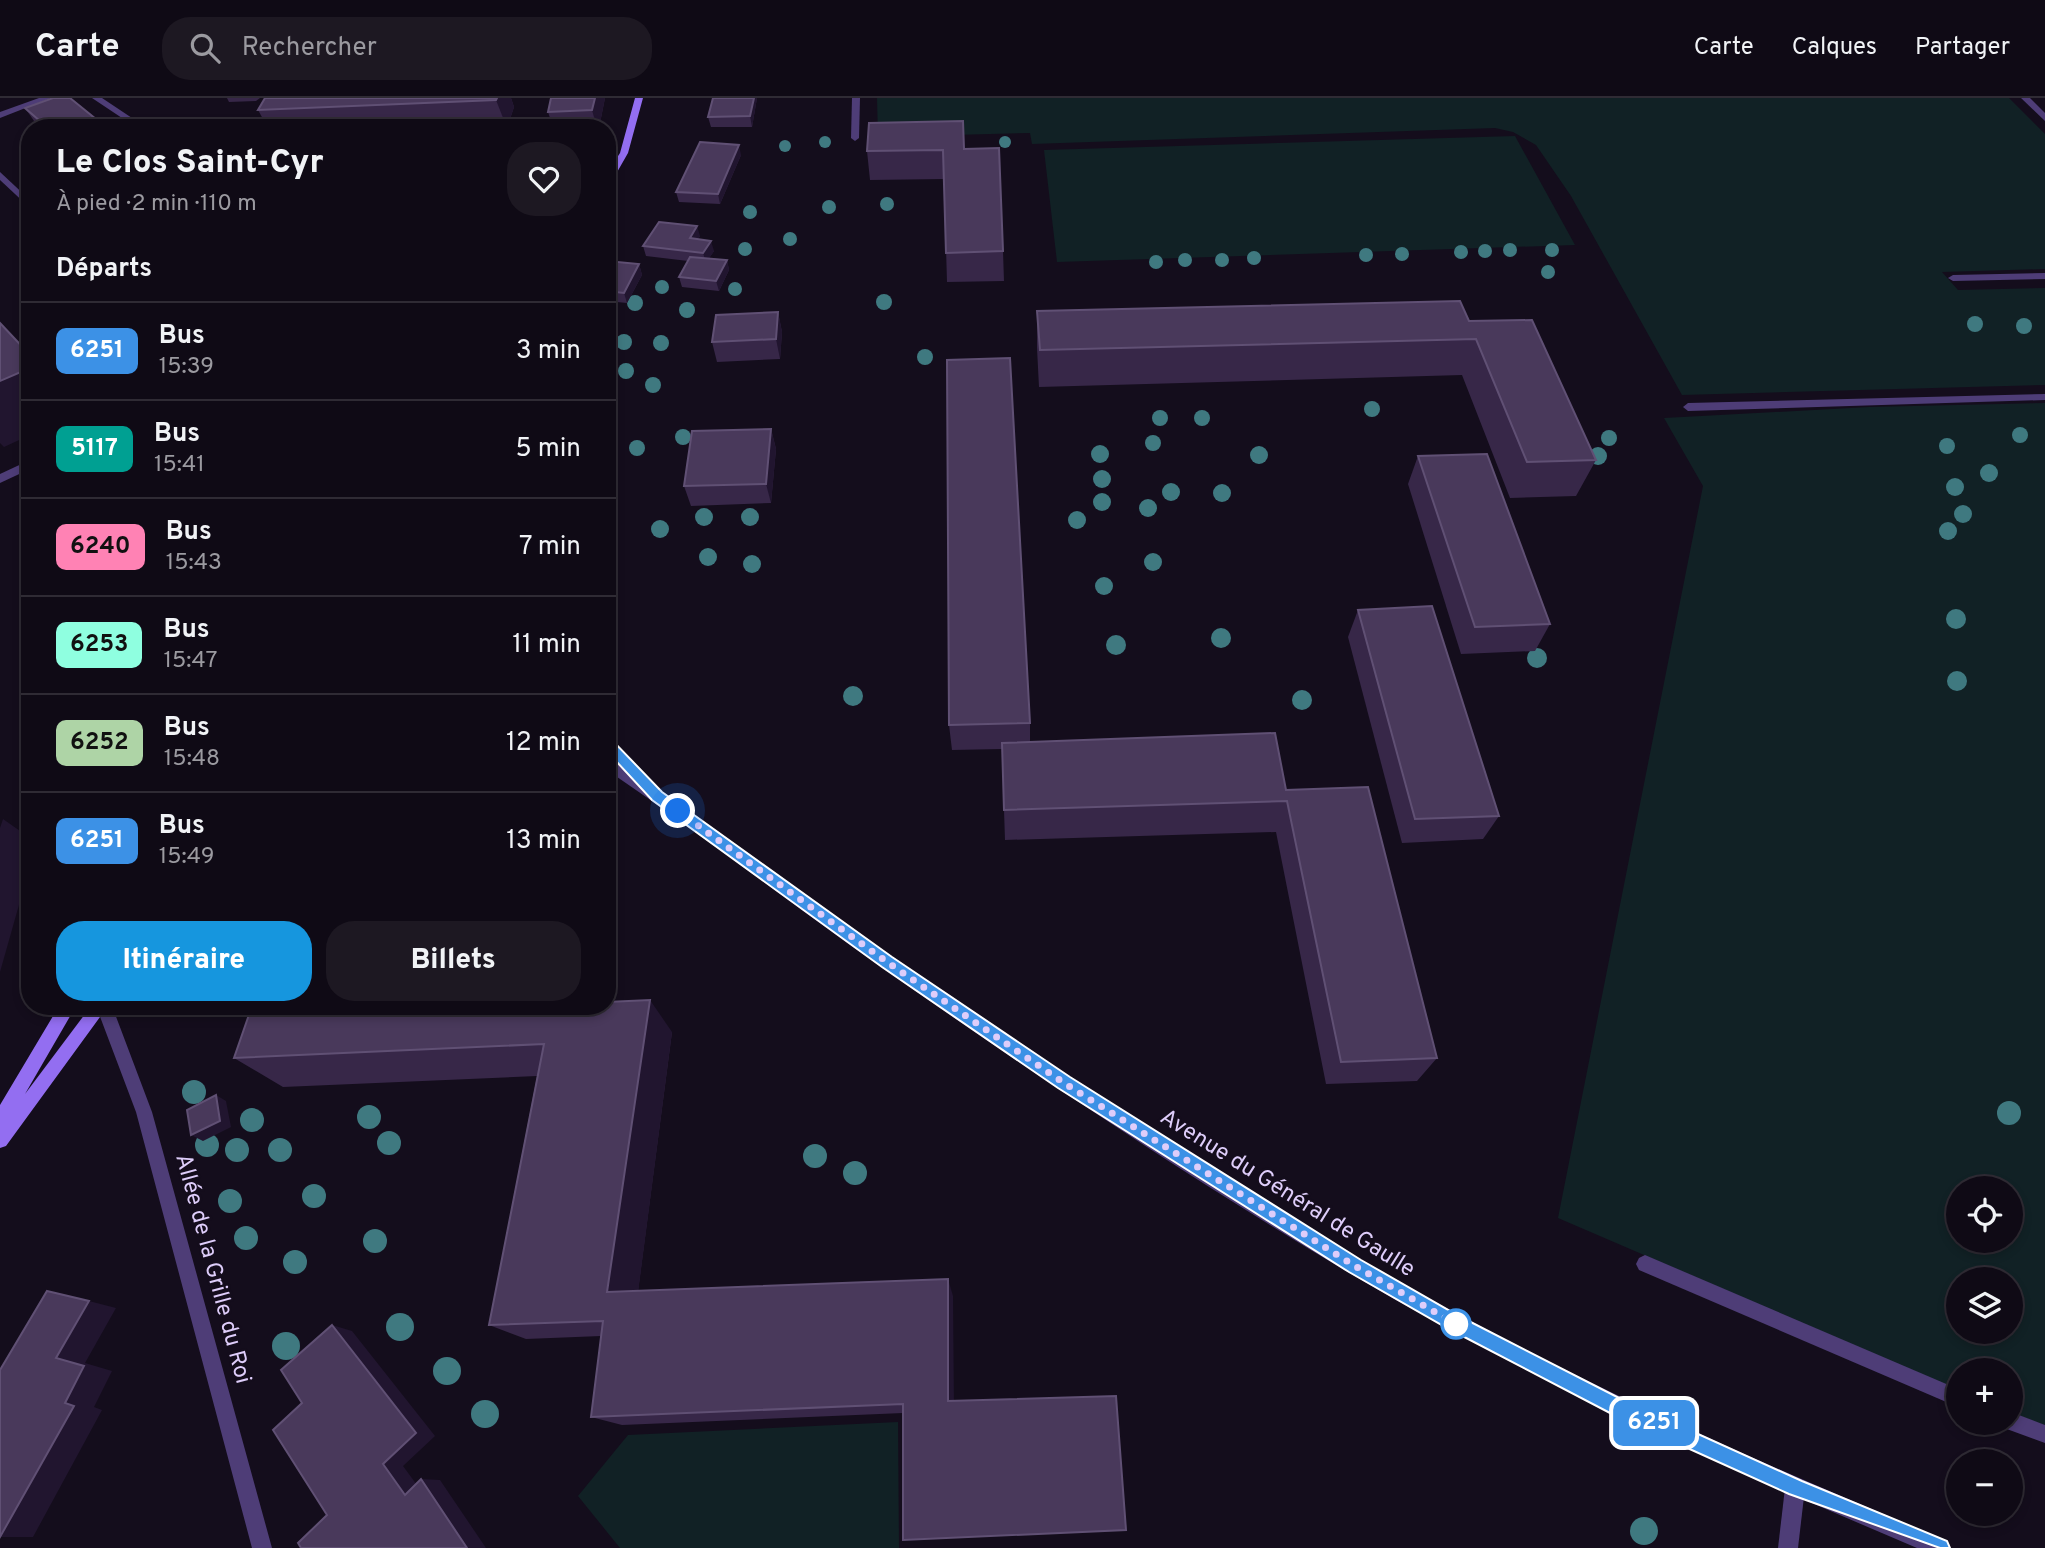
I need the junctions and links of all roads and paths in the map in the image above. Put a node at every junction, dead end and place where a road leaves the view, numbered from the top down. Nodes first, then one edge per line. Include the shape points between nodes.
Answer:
1 (47, 98) edge
2 (96, 98) edge
3 (639, 98) edge
4 (856, 98) edge
5 (2025, 98) edge
6 (0, 116) edge
7 (2045, 118) edge
8 (129, 119) edge
9 (855, 138) dead end
10 (616, 166) edge
11 (0, 175) edge
12 (21, 196) edge
13 (2045, 276) edge
14 (1953, 278) dead end
15 (2045, 397) edge
16 (1688, 407) dead end
17 (21, 468) edge
18 (0, 479) edge
19 (616, 753) edge
20 (616, 769) edge
21 (657, 796) junction
22 (63, 1015) edge
23 (95, 1015) edge
24 (105, 1015) edge
25 (0, 1120) edge
26 (0, 1140) edge
27 (1646, 1264) dead end
28 (1946, 1393) edge
29 (2023, 1426) edge
30 (2045, 1434) edge
31 (1795, 1488) junction
32 (262, 1548) edge
33 (1788, 1548) edge
34 (1940, 1548) edge

1 - 6 street
2 - 8 street
3 - 10 main road
4 - 9 street
5 - 7 street
11 - 12 street
13 - 14 street
15 - 16 street
17 - 18 street
19 - 21 street, Avenue du Général de Gaulle
20 - 21 street, Avenue du Général de Gaulle
21 - 31 street, Avenue du Général de Gaulle via 1064,1083 1355,1266 1617,1406
22 - 25 main road
23 - 26 main road
24 - 32 street, Allée de la Grille du Roi via 144,1112
27 - 28 street
29 - 30 street
31 - 33 street
31 - 34 street, Avenue du Général de Gaulle

